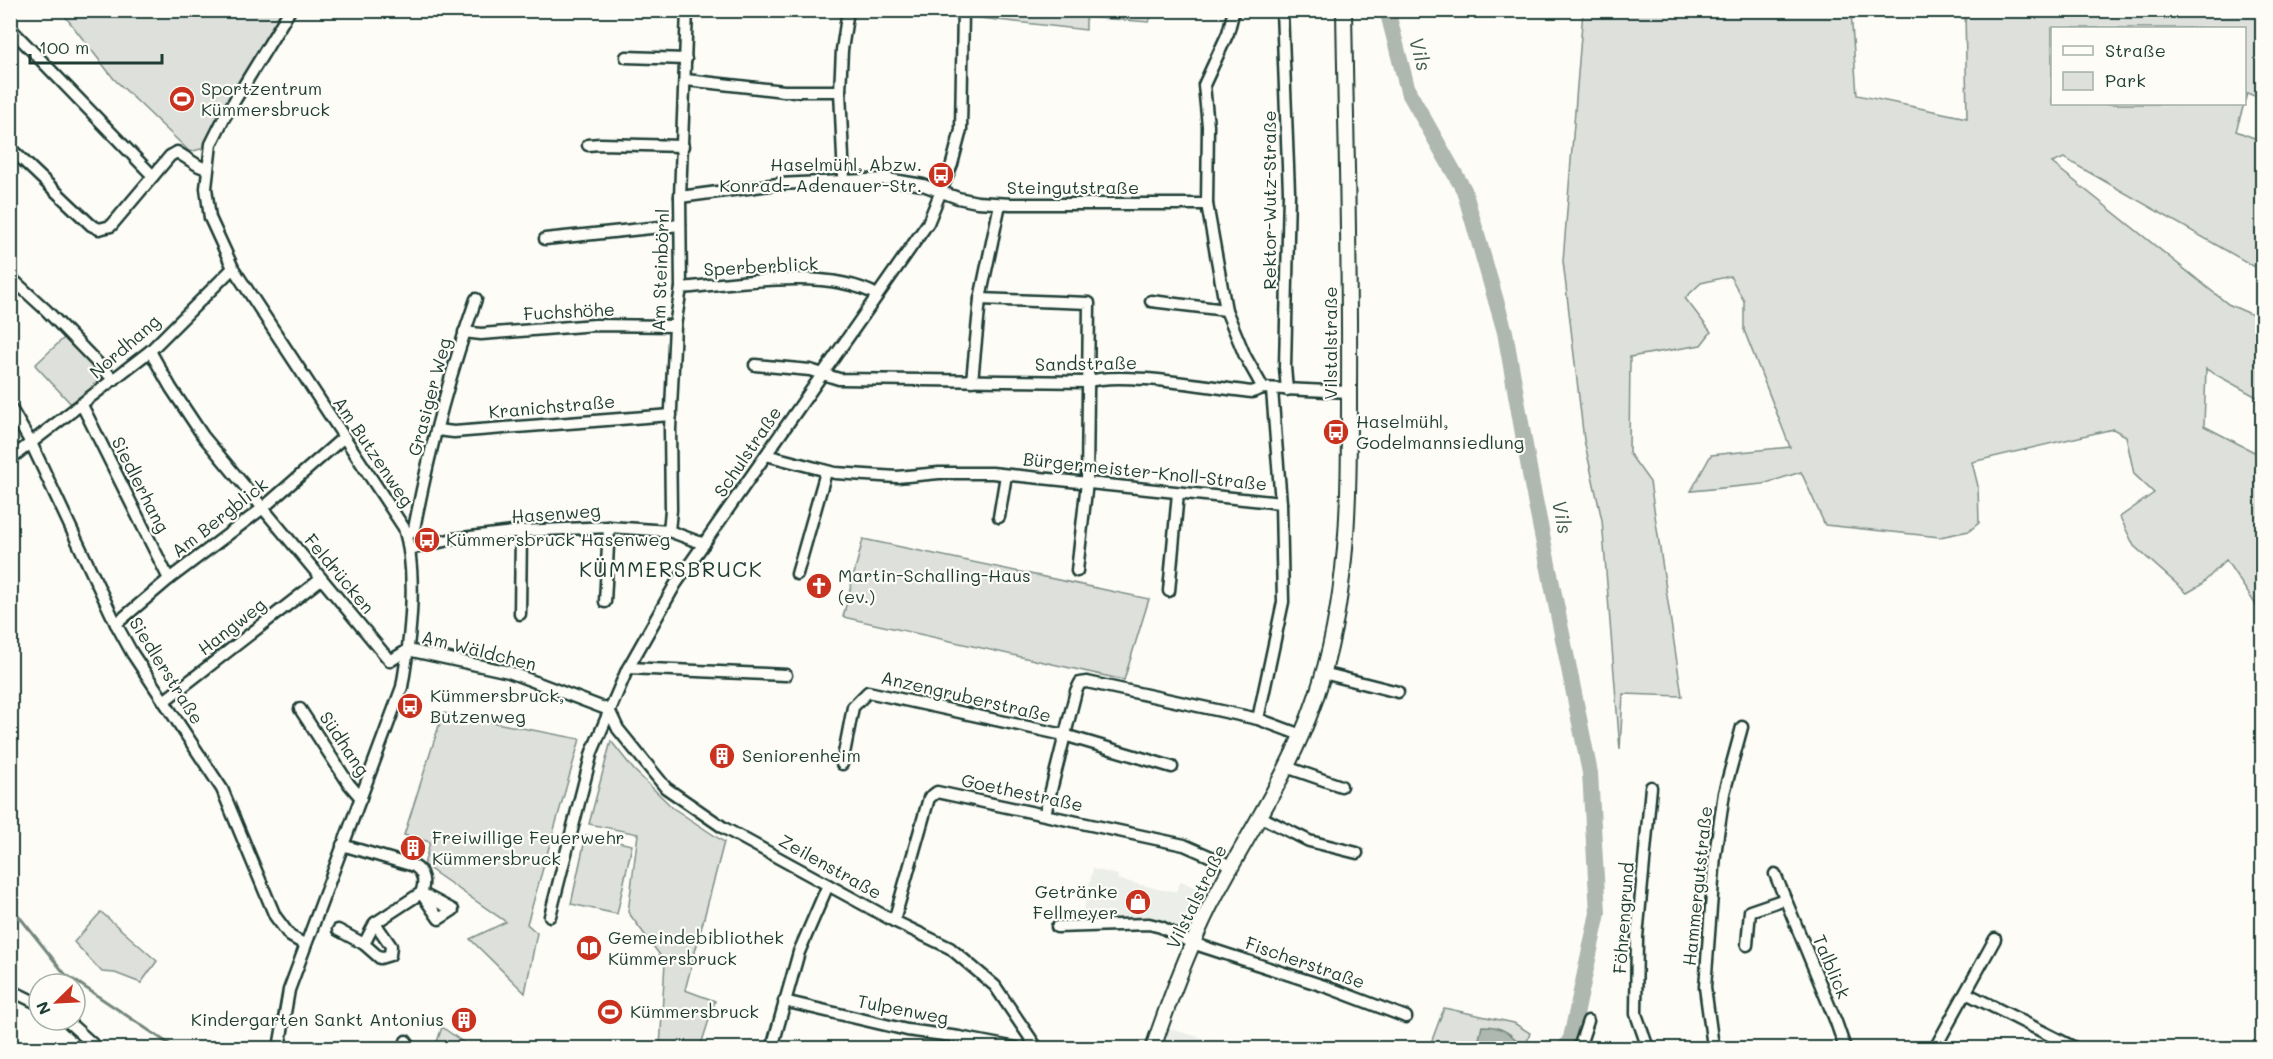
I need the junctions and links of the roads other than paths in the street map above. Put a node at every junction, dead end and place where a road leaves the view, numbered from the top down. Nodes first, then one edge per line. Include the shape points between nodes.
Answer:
1 (290, 10) edge
2 (687, 10) edge
3 (848, 10) edge
4 (963, 10) edge
5 (1234, 10) edge
6 (1282, 10) edge
7 (1344, 10) edge
8 (10, 28) edge
9 (626, 57) dead end
10 (686, 59) junction
11 (686, 80) junction
12 (840, 91) junction
13 (588, 146) dead end
14 (683, 146) junction
15 (10, 148) edge
16 (207, 169) junction
17 (153, 176) junction
18 (844, 180) junction
19 (941, 192) junction
20 (680, 197) junction
21 (999, 204) junction
22 (1207, 204) junction
23 (680, 225) junction
24 (545, 239) dead end
25 (232, 268) junction
26 (10, 277) edge
27 (681, 288) junction
28 (877, 295) junction
29 (476, 299) dead end
30 (980, 299) junction
31 (1151, 301) dead end
32 (1226, 310) junction
33 (675, 326) junction
34 (464, 332) junction
35 (150, 351) junction
36 (755, 365) dead end
37 (821, 374) junction
38 (114, 380) junction
39 (972, 381) junction
40 (1087, 382) junction
41 (1267, 389) junction
42 (1287, 390) junction
43 (1349, 392) junction
44 (82, 405) junction
45 (10, 407) edge
46 (671, 414) junction
47 (437, 430) junction
48 (344, 437) junction
49 (31, 443) junction
50 (766, 455) junction
51 (10, 459) edge
52 (826, 472) junction
53 (1006, 475) junction
54 (1087, 482) junction
55 (1178, 493) junction
56 (1281, 503) junction
57 (263, 508) junction
58 (999, 517) dead end
59 (609, 526) junction
60 (521, 531) junction
61 (669, 531) junction
62 (407, 537) junction
63 (704, 544) junction
64 (410, 549) junction
65 (1077, 571) dead end
66 (798, 574) dead end
67 (169, 579) junction
68 (321, 579) junction
69 (1169, 591) dead end
70 (605, 602) dead end
71 (520, 614) dead end
72 (116, 624) junction
73 (408, 650) junction
74 (390, 661) junction
75 (628, 668) junction
76 (1323, 673) junction
77 (786, 675) dead end
78 (404, 679) junction
79 (1398, 692) dead end
80 (164, 701) junction
81 (300, 709) dead end
82 (609, 710) junction
83 (1258, 719) junction
84 (1742, 727) dead end
85 (1064, 735) junction
86 (1301, 735) junction
87 (842, 765) dead end
88 (1173, 767) dead end
89 (1286, 767) junction
90 (1341, 786) dead end
91 (1651, 787) dead end
92 (361, 798) junction
93 (1045, 814) junction
94 (1259, 816) junction
95 (342, 845) junction
96 (1357, 853) dead end
97 (1232, 866) junction
98 (1775, 874) dead end
99 (828, 885) junction
100 (1785, 899) junction
101 (550, 916) dead end
102 (894, 921) junction
103 (375, 923) junction
104 (1057, 927) dead end
105 (338, 930) dead end
106 (1995, 939) dead end
107 (1192, 943) junction
108 (304, 944) junction
109 (364, 944) junction
110 (1747, 945) dead end
111 (10, 990) edge
112 (1966, 993) junction
113 (27, 998) edge
114 (784, 1001) junction
115 (1406, 1017) dead end
116 (1588, 1021) dead end
117 (79, 1032) edge
118 (97, 1048) edge
119 (279, 1048) edge
120 (772, 1048) edge
121 (1016, 1048) edge
122 (1037, 1048) edge
123 (1153, 1048) edge
124 (1579, 1048) edge
125 (1648, 1048) edge
126 (1716, 1048) edge
127 (1845, 1048) edge
128 (1935, 1048) edge
129 (2075, 1048) edge

1 - 16 street, Am Butzenweg via 218,129
2 - 10 street, Am Steinbörnl
3 - 12 street
4 - 19 street, Schulstraße via 961,130
5 - 22 street via 1204,85
6 - 42 street, Rektor-Wutz-Straße via 1289,192
7 - 43 main road, Vilstalstraße
8 - 17 street
9 - 10 street
10 - 11 street, Am Steinbörnl
11 - 12 street via 784,91
11 - 14 street, Am Steinbörnl
12 - 18 street
13 - 14 street
14 - 20 street, Am Steinbörnl
15 - 17 street via 99,229 111,226
16 - 17 street via 177,152
16 - 25 street, Am Butzenweg via 210,218
18 - 19 street, Steingutstraße via 887,179
18 - 20 street, Steingutstraße
19 - 21 street, Steingutstraße
19 - 28 street, Schulstraße via 928,223
20 - 23 street, Am Steinbörnl
21 - 22 street, Steingutstraße
21 - 30 street
22 - 32 street
23 - 24 street
23 - 27 street, Am Steinbörnl
25 - 35 street, Nordhang
25 - 48 street, Am Butzenweg
26 - 38 street
27 - 28 street, Sperberblick via 819,280 853,285
27 - 33 street, Am Steinbörnl
28 - 37 street, Schulstraße
29 - 34 street, Grasiger Weg
30 - 39 street
30 - 40 street via 1089,303
31 - 32 street
32 - 41 street via 1245,356
33 - 34 street, Fuchshöhe via 595,325
33 - 46 street, Am Steinbörnl
34 - 47 street, Grasiger Weg
35 - 38 street, Nordhang
35 - 57 street, Feldrücken via 203,436
36 - 37 street, Sandstraße
37 - 39 street, Sandstraße via 839,379
37 - 50 street, Schulstraße
38 - 44 street, Nordhang
39 - 40 street, Sandstraße
40 - 41 street, Sandstraße via 1124,378 1252,392
40 - 54 street
41 - 42 street, Sandstraße
41 - 56 street
42 - 43 street, Sandstraße
43 - 76 main road, Vilstalstraße via 1347,539 1342,586
44 - 49 street, Nordhang
44 - 67 street, Siedlerhang
45 - 49 street, Siedlerstraße
46 - 47 street, Kranichstraße via 454,432
46 - 61 street, Am Steinbörnl
47 - 62 street, Grasiger Weg via 414,529
48 - 57 street, Am Bergblick
48 - 62 street, Am Butzenweg
49 - 51 street, Nordhang
49 - 72 street, Siedlerstraße
50 - 52 street, Bürgermeister-Knoll-Straße
50 - 63 street, Schulstraße
52 - 53 street, Bürgermeister-Knoll-Straße via 897,477 939,473
52 - 66 street
53 - 54 street, Bürgermeister-Knoll-Straße
53 - 58 street, Bürgermeister-Knoll-Straße
54 - 55 street, Bürgermeister-Knoll-Straße
54 - 65 street
55 - 56 street, Bürgermeister-Knoll-Straße
55 - 69 street
56 - 83 street via 1283,602
57 - 67 street, Am Bergblick
57 - 68 street, Feldrücken
59 - 60 street, Hasenweg
59 - 61 street, Hasenweg
59 - 70 street
60 - 64 street, Hasenweg
60 - 71 street
61 - 63 street, Hasenweg
62 - 64 street, Am Butzenweg
63 - 75 street, Schulstraße via 675,585
64 - 73 street, Am Butzenweg
67 - 72 street, Am Bergblick
68 - 74 street, Feldrücken
68 - 80 street, Hangweg
72 - 80 street, Siedlerstraße
73 - 74 street
73 - 78 street, Am Butzenweg
73 - 82 street, Am Wäldchen via 509,672
74 - 78 street, Feldrücken
75 - 77 street
75 - 82 street, Schulstraße
76 - 79 street
76 - 86 main road, Vilstalstraße
78 - 92 street, Am Butzenweg
80 - 108 street, Siedlerstraße via 222,789 275,916 290,936
81 - 92 street, Südhang
82 - 99 street, Zeilenstraße via 618,729 666,788 723,828
82 - 101 street, Schulstraße via 592,752
83 - 85 street via 1087,682 1080,683 1076,691
83 - 86 street
84 - 126 street, Hammergutstraße via 1724,793 1715,855 1705,987
85 - 87 street, Anzengruberstraße via 868,692 853,707
85 - 88 street
85 - 93 street
86 - 89 main road, Vilstalstraße
89 - 90 street
89 - 94 main road, Vilstalstraße
91 - 125 street, Föhrengrund via 1637,937 1636,1014
92 - 95 street, Am Butzenweg
93 - 97 street, Goethestraße via 1184,845
93 - 102 street, Goethestraße via 937,792 931,795
94 - 96 street via 1309,841
94 - 97 main road, Vilstalstraße
95 - 103 street via 418,869 423,879 421,893
95 - 108 street, Am Butzenweg
97 - 107 main road, Vilstalstraße
98 - 100 street, Talblick
99 - 102 street, Zeilenstraße
99 - 114 street via 799,952
100 - 110 street via 1750,911
100 - 127 street, Talblick
102 - 122 street, Zeilenstraße via 950,948 994,986
103 - 109 street
103 - 109 street via 391,946 390,955 380,958
104 - 107 street, Fischerstraße via 1149,924
105 - 109 street
106 - 112 street
107 - 115 street, Fischerstraße
107 - 123 main road, Vilstalstraße
108 - 119 street, Am Butzenweg via 288,990
111 - 113 street
112 - 128 street
112 - 129 street
114 - 120 street
114 - 121 street, Tulpenweg via 907,1030
116 - 124 street
117 - 118 street

